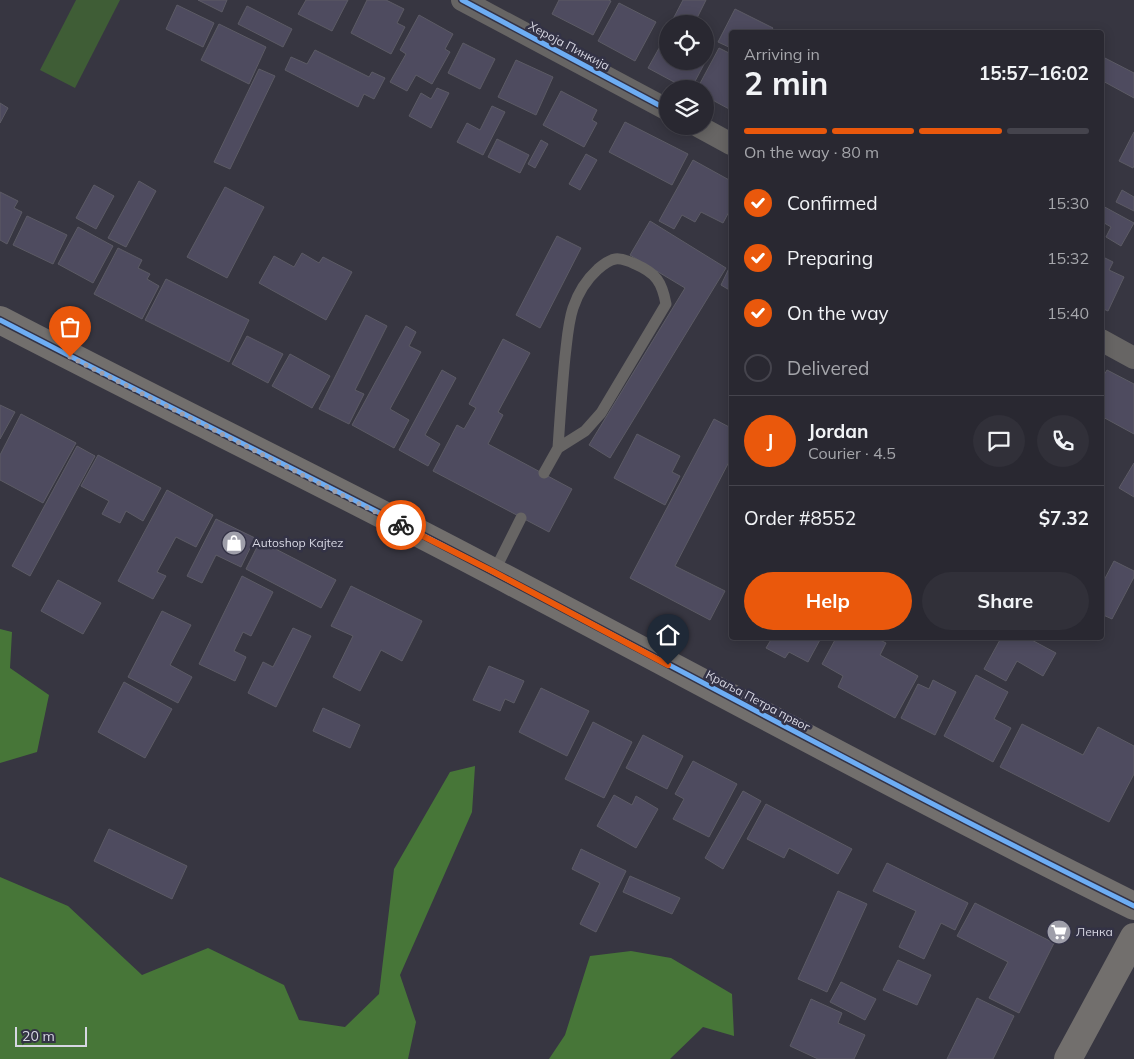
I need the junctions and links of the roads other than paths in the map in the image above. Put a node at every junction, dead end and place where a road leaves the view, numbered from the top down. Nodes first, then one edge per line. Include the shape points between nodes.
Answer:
1 (462, 0) edge
2 (659, 105) edge
3 (714, 135) edge
4 (729, 143) edge
5 (0, 320) edge
6 (1104, 342) edge
7 (1134, 358) edge
8 (558, 448) junction
9 (544, 474) dead end
10 (521, 518) dead end
11 (494, 572) junction
12 (1134, 906) edge
13 (1134, 937) edge
14 (1068, 1059) edge

1 - 2 street, Хероја Пинкија
3 - 4 street
5 - 11 street, Краља Петра првог
6 - 7 street
8 - 8 lane via 567,338 573,307 588,278 609,260 623,258 654,276 663,288 666,304 601,413 585,431
8 - 9 lane
10 - 11 lane
11 - 12 street, Краља Петра првог
13 - 14 street

